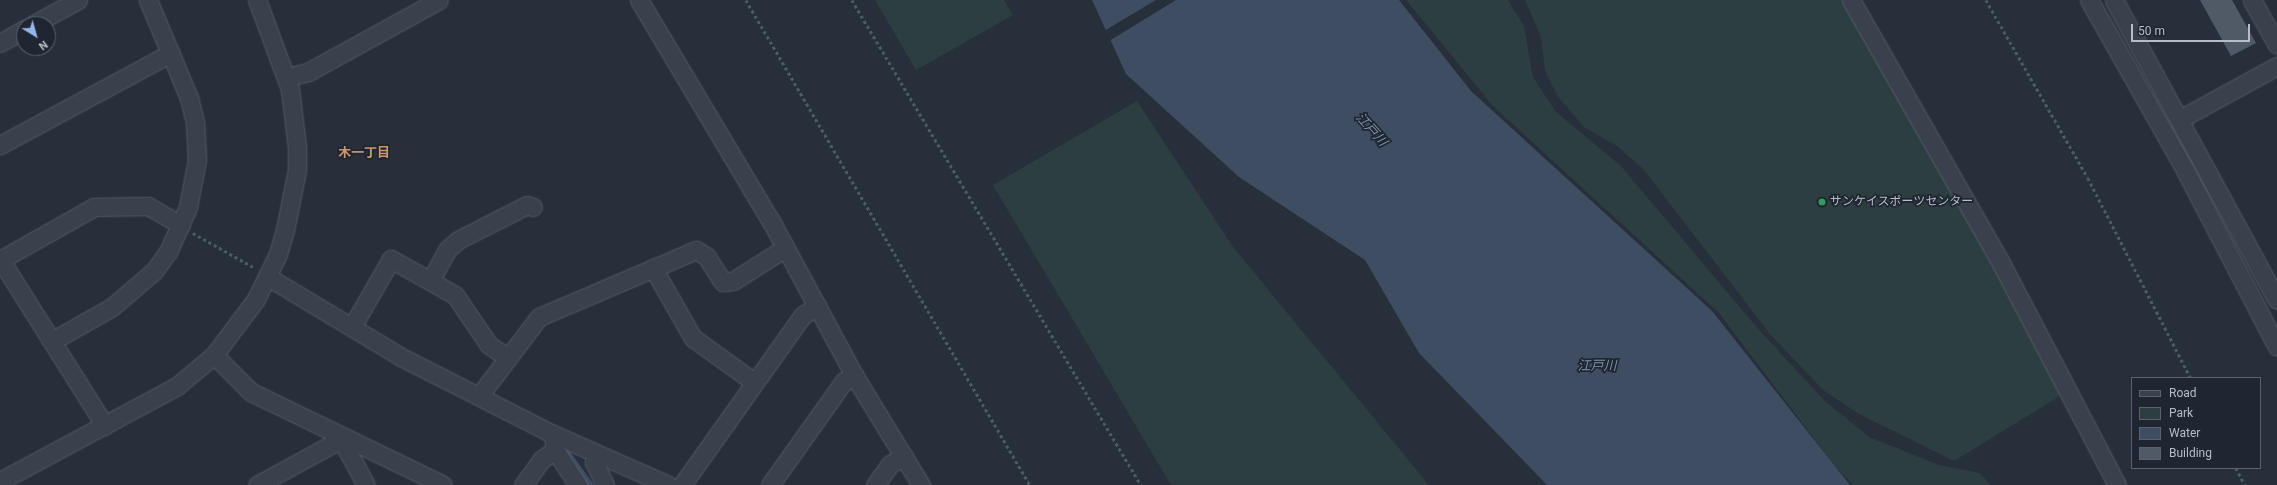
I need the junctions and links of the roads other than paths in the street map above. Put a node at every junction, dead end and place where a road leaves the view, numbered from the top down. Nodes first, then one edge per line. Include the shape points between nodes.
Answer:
1 (78, 0) edge
2 (148, 0) edge
3 (257, 0) edge
4 (439, 0) edge
5 (639, 0) edge
6 (1851, 0) edge
7 (2089, 0) edge
8 (2114, 0) edge
9 (2252, 0) edge
10 (49, 16) edge
11 (16, 34) edge
12 (0, 43) edge
13 (2277, 45) edge
14 (171, 53) junction
15 (2277, 66) edge
16 (287, 77) junction
17 (2180, 119) junction
18 (0, 145) edge
19 (532, 207) dead end
20 (181, 225) junction
21 (786, 248) junction
22 (0, 259) edge
23 (654, 268) junction
24 (261, 273) junction
25 (430, 281) junction
26 (2277, 300) edge
27 (818, 306) junction
28 (352, 327) junction
29 (52, 340) junction
30 (2277, 347) edge
31 (214, 355) junction
32 (508, 358) junction
33 (855, 377) junction
34 (754, 382) junction
35 (479, 396) junction
36 (105, 426) junction
37 (343, 438) junction
38 (554, 442) junction
39 (598, 455) junction
40 (904, 457) junction
41 (10, 480) edge
42 (257, 485) edge
43 (366, 485) edge
44 (443, 485) edge
45 (524, 485) edge
46 (578, 485) edge
47 (605, 485) edge
48 (668, 485) edge
49 (682, 485) edge
50 (770, 485) edge
51 (875, 485) edge
52 (921, 485) edge
53 (2117, 485) edge

1 - 10 street
2 - 14 street
3 - 16 street
4 - 16 street via 308,72
5 - 21 street
6 - 53 street via 2002,265
7 - 30 street via 2185,170
8 - 17 street
9 - 13 street
11 - 12 street
14 - 18 street
14 - 20 street via 189,98 197,140 194,184
15 - 17 street
16 - 24 street via 295,116 297,170 282,242
17 - 26 street
19 - 25 street via 527,205 458,240 448,249
20 - 22 street via 148,206 94,207
20 - 29 street via 168,252 137,288 112,307
21 - 23 street via 733,281 723,282 706,256 696,250
21 - 27 street
22 - 29 street
23 - 32 street via 539,317
23 - 34 street via 693,338
24 - 28 street
24 - 31 street via 244,318
25 - 28 street via 391,259
25 - 32 street via 455,295 489,345
27 - 33 street
27 - 34 street via 803,315
28 - 35 street
29 - 36 street
31 - 36 street via 176,386
31 - 37 street via 251,392
32 - 35 street
33 - 40 street
33 - 50 street via 844,381
34 - 49 street
35 - 38 street
36 - 41 street
37 - 42 street
37 - 43 street
37 - 44 street
38 - 39 street
38 - 45 street
38 - 46 street
39 - 47 street via 594,462
39 - 48 street
40 - 51 street via 890,464
40 - 52 street

